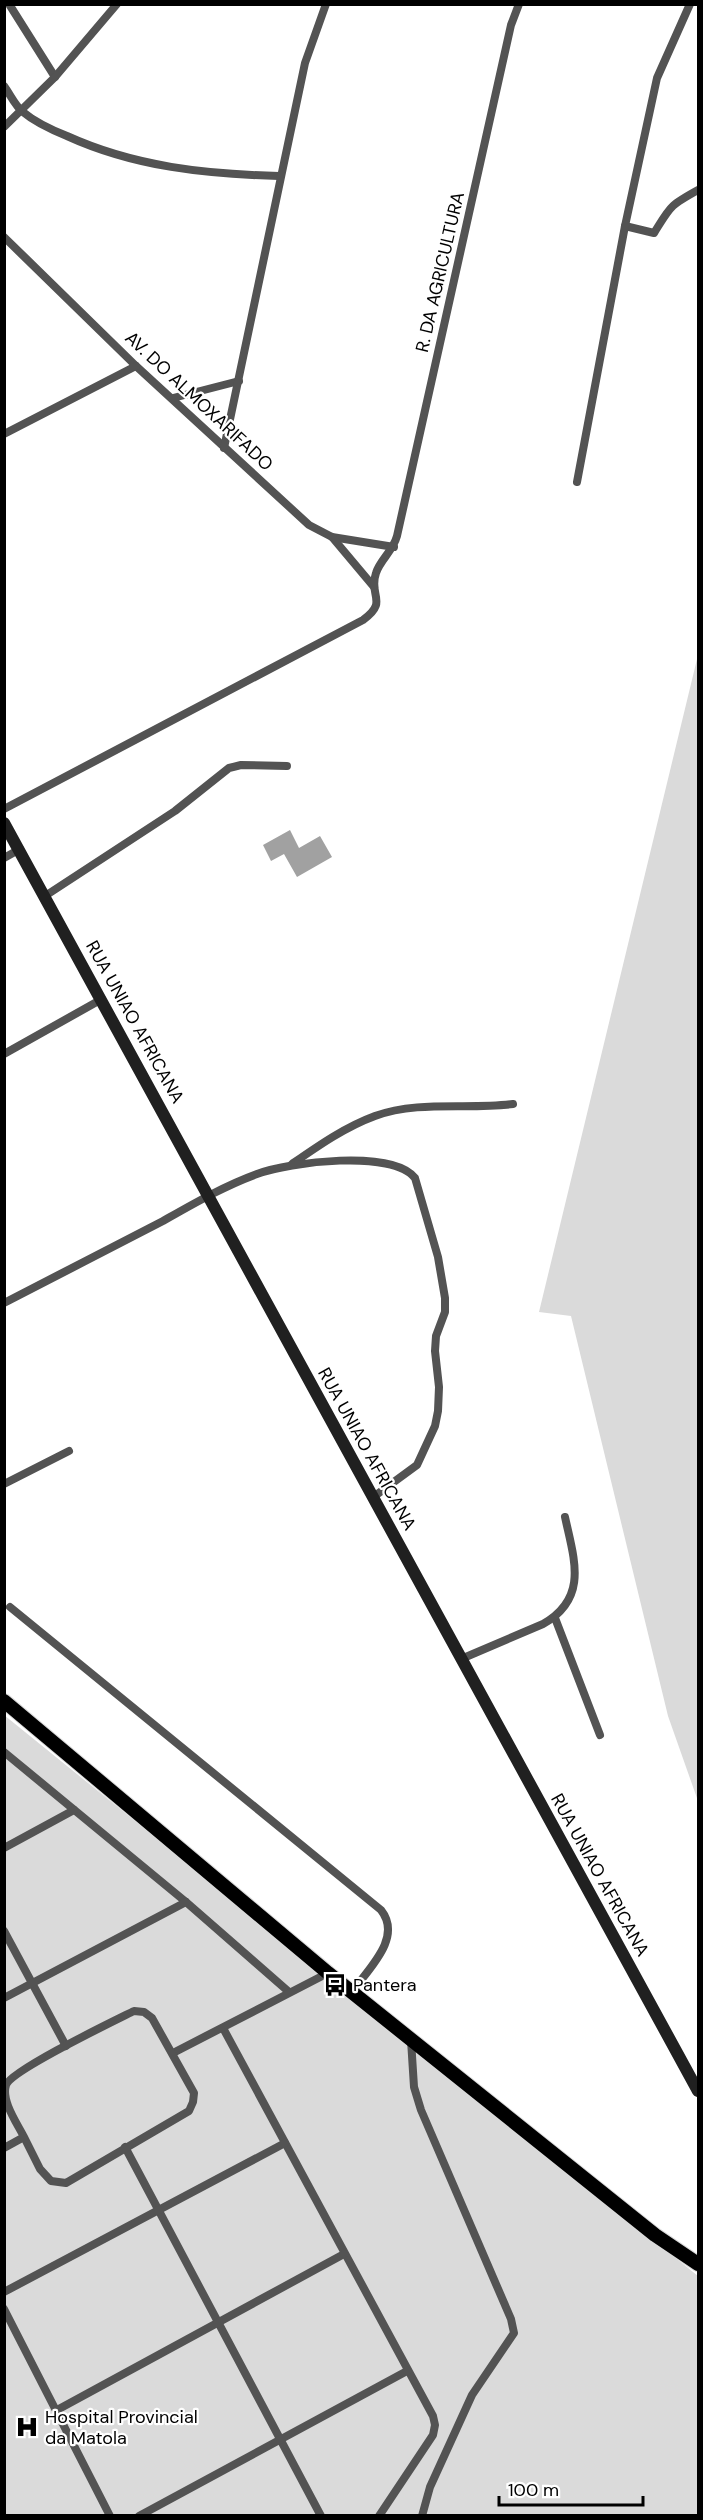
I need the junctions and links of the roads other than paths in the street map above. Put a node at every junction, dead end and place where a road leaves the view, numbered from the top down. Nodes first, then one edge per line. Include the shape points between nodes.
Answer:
1 (9, 4) edge
2 (117, 4) edge
3 (326, 4) edge
4 (519, 4) edge
5 (690, 4) edge
6 (55, 77) junction
7 (4, 86) edge
8 (21, 111) junction
9 (4, 127) edge
10 (279, 176) junction
11 (699, 190) edge
12 (625, 226) junction
13 (4, 237) edge
14 (136, 366) junction
15 (239, 381) junction
16 (173, 398) junction
17 (4, 434) edge
18 (224, 448) junction
19 (577, 482) dead end
20 (332, 537) junction
21 (394, 547) junction
22 (374, 587) junction
23 (287, 766) dead end
24 (4, 809) edge
25 (4, 823) edge
26 (20, 849) junction
27 (4, 858) edge
28 (45, 897) junction
29 (102, 999) junction
30 (4, 1054) edge
31 (513, 1104) dead end
32 (289, 1166) junction
33 (210, 1196) junction
34 (4, 1303) edge
35 (69, 1451) dead end
36 (4, 1484) edge
37 (372, 1498) junction
38 (565, 1517) dead end
39 (10, 1607) dead end
40 (555, 1618) junction
41 (461, 1659) junction
42 (4, 1701) edge
43 (4, 1714) edge
44 (34, 1726) junction
45 (600, 1735) dead end
46 (4, 1752) edge
47 (74, 1810) junction
48 (4, 1848) edge
49 (186, 1902) junction
50 (4, 1931) edge
51 (328, 1973) junction
52 (33, 1983) junction
53 (289, 1992) junction
54 (352, 1992) junction
55 (4, 1998) edge
56 (223, 2028) junction
57 (411, 2040) junction
58 (66, 2046) junction
59 (173, 2053) junction
60 (699, 2091) edge
61 (24, 2137) junction
62 (285, 2143) junction
63 (124, 2147) junction
64 (4, 2148) edge
65 (158, 2211) junction
66 (345, 2254) junction
67 (699, 2264) edge
68 (4, 2292) edge
69 (4, 2309) edge
70 (217, 2321) junction
71 (407, 2371) junction
72 (57, 2410) junction
73 (280, 2439) junction
74 (110, 2516) edge
75 (139, 2516) edge
76 (321, 2516) edge
77 (379, 2516) edge
78 (422, 2516) edge

1 - 6 street
2 - 6 street
3 - 10 street via 305,63
4 - 21 street, R. DA AGRICULTURA via 511,25
5 - 12 street via 657,78
6 - 8 street
7 - 8 street
8 - 9 street
8 - 10 street via 55,131 118,156 180,170
10 - 15 street
11 - 12 street via 673,204 654,233
12 - 19 street
13 - 14 street, AV. DO ALMOXARIFADO
14 - 16 street, AV. DO ALMOXARIFADO
14 - 17 street
15 - 16 street
15 - 18 street
16 - 18 street, AV. DO ALMOXARIFADO
18 - 20 street, AV. DO ALMOXARIFADO via 309,525
20 - 21 street, AV. DO ALMOXARIFADO
20 - 22 street
21 - 22 street via 375,575
22 - 24 street via 374,612 363,620
23 - 28 street via 229,768 175,811
25 - 26 main road, RUA UNIAO AFRICANA
26 - 27 street
26 - 28 main road, RUA UNIAO AFRICANA
28 - 29 main road, RUA UNIAO AFRICANA
29 - 30 street
29 - 33 main road, RUA UNIAO AFRICANA
31 - 32 street via 411,1109 375,1116 331,1137
32 - 33 street via 257,1174
32 - 37 street via 369,1160 410,1171 438,1257 446,1312 436,1336 439,1398 435,1426 417,1465
33 - 34 street
33 - 37 main road, RUA UNIAO AFRICANA
35 - 36 street
37 - 41 main road, RUA UNIAO AFRICANA
38 - 40 street via 577,1574 569,1598
39 - 54 street via 381,1910 389,1925 387,1941
40 - 41 street
40 - 45 street
41 - 60 main road, RUA UNIAO AFRICANA
42 - 44 main road
43 - 44 main road
44 - 51 main road
46 - 47 street
47 - 48 street
47 - 49 street
49 - 52 street
49 - 53 street
50 - 52 street
51 - 53 street
51 - 54 main road
52 - 55 street
52 - 58 street
53 - 56 street
54 - 57 main road
56 - 59 street
56 - 62 street
57 - 67 main road via 655,2235
57 - 78 street via 414,2087 421,2110 514,2333 472,2395 430,2487
58 - 59 street via 134,2011 152,2018
58 - 61 street via 6,2084 5,2096
59 - 63 street via 194,2092 189,2111
61 - 63 street via 40,2169 51,2181 66,2183
61 - 64 street
62 - 65 street
62 - 66 street
63 - 65 street
65 - 68 street
65 - 70 street
66 - 70 street
66 - 71 street
69 - 72 street
70 - 72 street
70 - 73 street
71 - 73 street
71 - 77 street via 435,2425 433,2434
72 - 74 street
73 - 75 street
73 - 76 street

